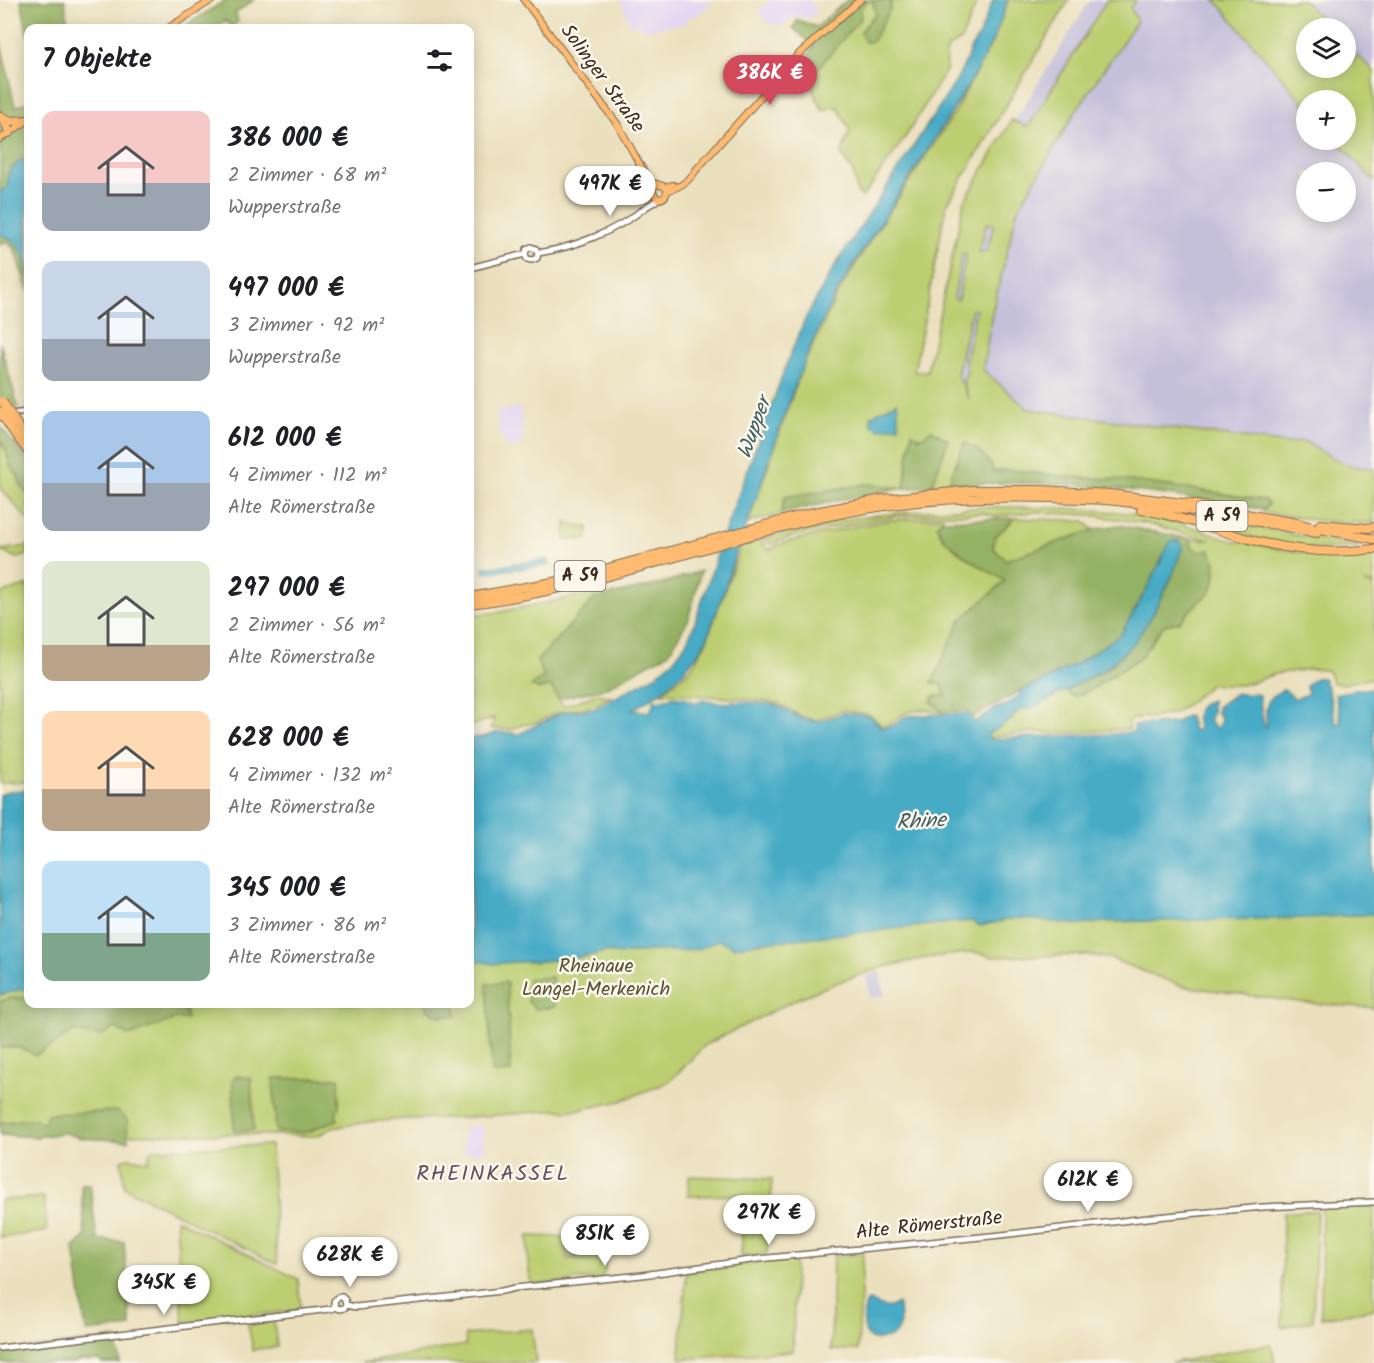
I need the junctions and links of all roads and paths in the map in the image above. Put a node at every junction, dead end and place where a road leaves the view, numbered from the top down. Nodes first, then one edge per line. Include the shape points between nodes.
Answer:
1 (212, 0) edge
2 (524, 0) edge
3 (860, 0) edge
4 (174, 24) edge
5 (0, 119) edge
6 (24, 120) edge
7 (24, 123) edge
8 (9, 133) junction
9 (0, 139) edge
10 (659, 192) junction
11 (538, 253) junction
12 (525, 254) junction
13 (474, 267) edge
14 (1, 400) edge
15 (24, 412) edge
16 (0, 413) edge
17 (14, 426) junction
18 (24, 436) edge
19 (24, 445) edge
20 (1069, 499) junction
21 (783, 523) junction
22 (1297, 523) junction
23 (1374, 527) edge
24 (1374, 539) edge
25 (1374, 544) edge
26 (1374, 549) edge
27 (687, 550) junction
28 (474, 596) edge
29 (474, 603) edge
30 (1374, 1202) edge
31 (346, 1305) junction
32 (335, 1307) junction
33 (0, 1348) edge

1 - 4 main road
2 - 10 main road, Solinger Straße via 618,125
3 - 10 main road via 799,54 692,176 681,186
5 - 6 highway
5 - 8 highway
7 - 8 main road
8 - 9 main road
10 - 11 street via 650,205 605,232 561,249
11 - 12 street via 531,247
11 - 12 street via 532,260
12 - 13 street
14 - 17 highway, bridge
15 - 16 street
16 - 17 highway, bridge
17 - 18 highway
17 - 19 highway
20 - 21 highway, A 59 via 987,497 912,502
20 - 25 highway, A 59 via 1233,517
20 - 26 highway via 1150,511 1245,538 1309,551
21 - 22 highway, A 59 via 883,499 985,490 1042,490 1191,504
21 - 27 highway, A 59
22 - 23 highway, A 59
22 - 24 highway, A 59
27 - 28 highway, A 59 via 564,580
27 - 29 highway, A 59 via 591,581
30 - 31 street, Alte Römerstraße via 1180,1215 779,1256 502,1292
31 - 32 street, Alte Römerstraße via 342,1309
31 - 32 street, Alte Römerstraße via 338,1297
32 - 33 street, Alte Römerstraße

